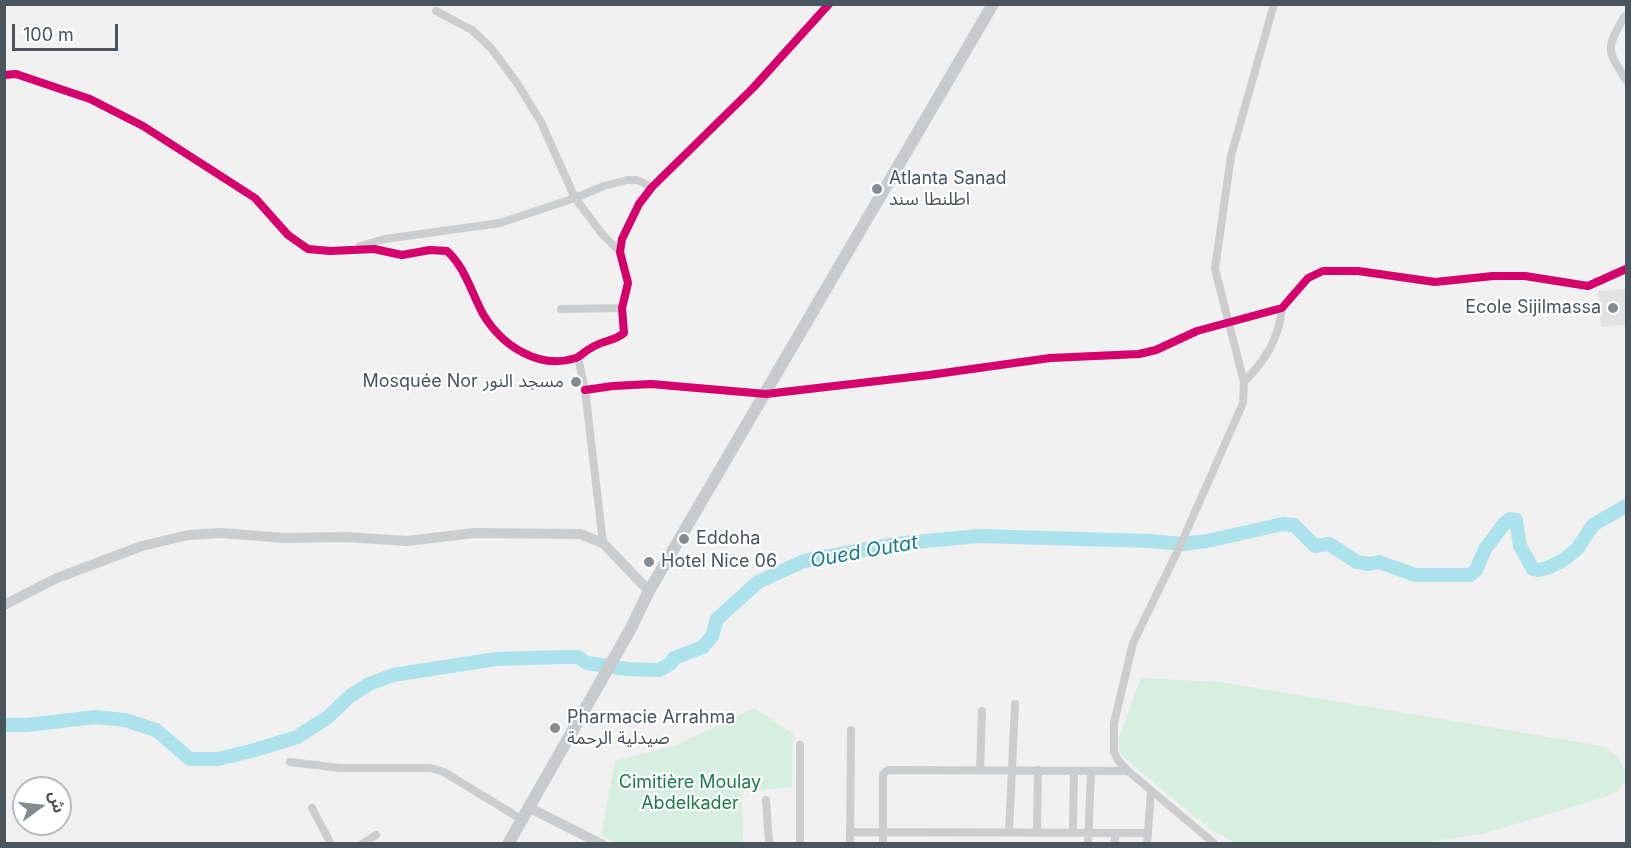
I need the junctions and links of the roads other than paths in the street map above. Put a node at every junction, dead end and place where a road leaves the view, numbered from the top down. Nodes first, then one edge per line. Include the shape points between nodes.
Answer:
1 (829, 4) edge
2 (993, 4) edge
3 (1274, 4) edge
4 (435, 11) dead end
5 (1626, 16) edge
6 (4, 75) edge
7 (1626, 80) edge
8 (652, 187) junction
9 (574, 198) junction
10 (356, 248) junction
11 (620, 252) junction
12 (1626, 270) edge
13 (622, 308) junction
14 (1282, 308) junction
15 (561, 309) dead end
16 (1227, 323) junction
17 (579, 357) junction
18 (1244, 382) junction
19 (585, 390) junction
20 (766, 394) junction
21 (603, 543) junction
22 (649, 591) junction
23 (4, 605) edge
24 (1015, 704) dead end
25 (982, 711) dead end
26 (851, 730) dead end
27 (800, 745) dead end
28 (290, 762) dead end
29 (980, 770) junction
30 (1012, 770) junction
31 (1038, 770) junction
32 (1074, 771) junction
33 (1091, 771) junction
34 (1128, 771) junction
35 (1151, 791) junction
36 (766, 800) dead end
37 (528, 807) junction
38 (312, 808) dead end
39 (521, 819) junction
40 (850, 832) junction
41 (883, 832) junction
42 (962, 832) junction
43 (1009, 832) junction
44 (1037, 832) junction
45 (1073, 832) junction
46 (1088, 832) junction
47 (1116, 833) junction
48 (1148, 833) junction
49 (376, 835) dead end
50 (514, 840) edge
51 (331, 843) edge
52 (362, 843) edge
53 (601, 843) edge
54 (769, 843) edge
55 (800, 843) edge
56 (850, 843) edge
57 (883, 843) edge
58 (962, 843) edge
59 (1088, 843) edge
60 (1114, 843) edge
61 (1147, 843) edge
62 (1215, 843) edge

1 - 8 street via 753,88
2 - 20 main road
3 - 16 street via 1231,156 1215,269
4 - 9 street via 481,38 513,78 541,122
5 - 7 street via 1609,50
6 - 10 street via 16,74 90,99 143,126 255,198 288,235 308,249
8 - 9 street via 627,180
8 - 11 street via 630,222
9 - 10 street via 500,223 385,238
9 - 11 street
10 - 17 street via 400,255 447,251 465,276 483,314 515,349 552,362
11 - 13 street via 628,283
12 - 14 street via 1588,286 1525,276 1435,282 1358,270 1323,271 1303,283
13 - 15 street
13 - 17 street via 625,330 621,336 598,343
14 - 16 street
14 - 18 street via 1275,341
16 - 18 street
16 - 20 street via 1139,354 1032,360
17 - 19 street
18 - 34 street via 1244,403 1133,643 1114,723 1114,752
19 - 20 street via 651,384
19 - 21 street
20 - 22 main road
21 - 22 street
21 - 23 street via 579,534 500,532 408,541 195,535 121,553 57,578
22 - 37 main road
24 - 30 street
25 - 29 street
26 - 40 street
27 - 55 street
28 - 39 street via 340,768 431,768
29 - 30 street
29 - 41 street via 885,771
30 - 31 street
30 - 43 street
31 - 32 street
31 - 44 street
32 - 33 street
32 - 45 street
33 - 34 street
33 - 46 street
34 - 35 street
35 - 48 street
35 - 62 street
36 - 54 street
37 - 39 main road
37 - 53 street
38 - 51 street
39 - 50 main road
40 - 41 street
40 - 56 street
41 - 42 street
41 - 57 street
42 - 43 street
42 - 58 street
43 - 44 street
44 - 45 street
45 - 46 street
46 - 47 street
46 - 59 street
47 - 48 street
47 - 60 street
48 - 61 street
49 - 52 street

